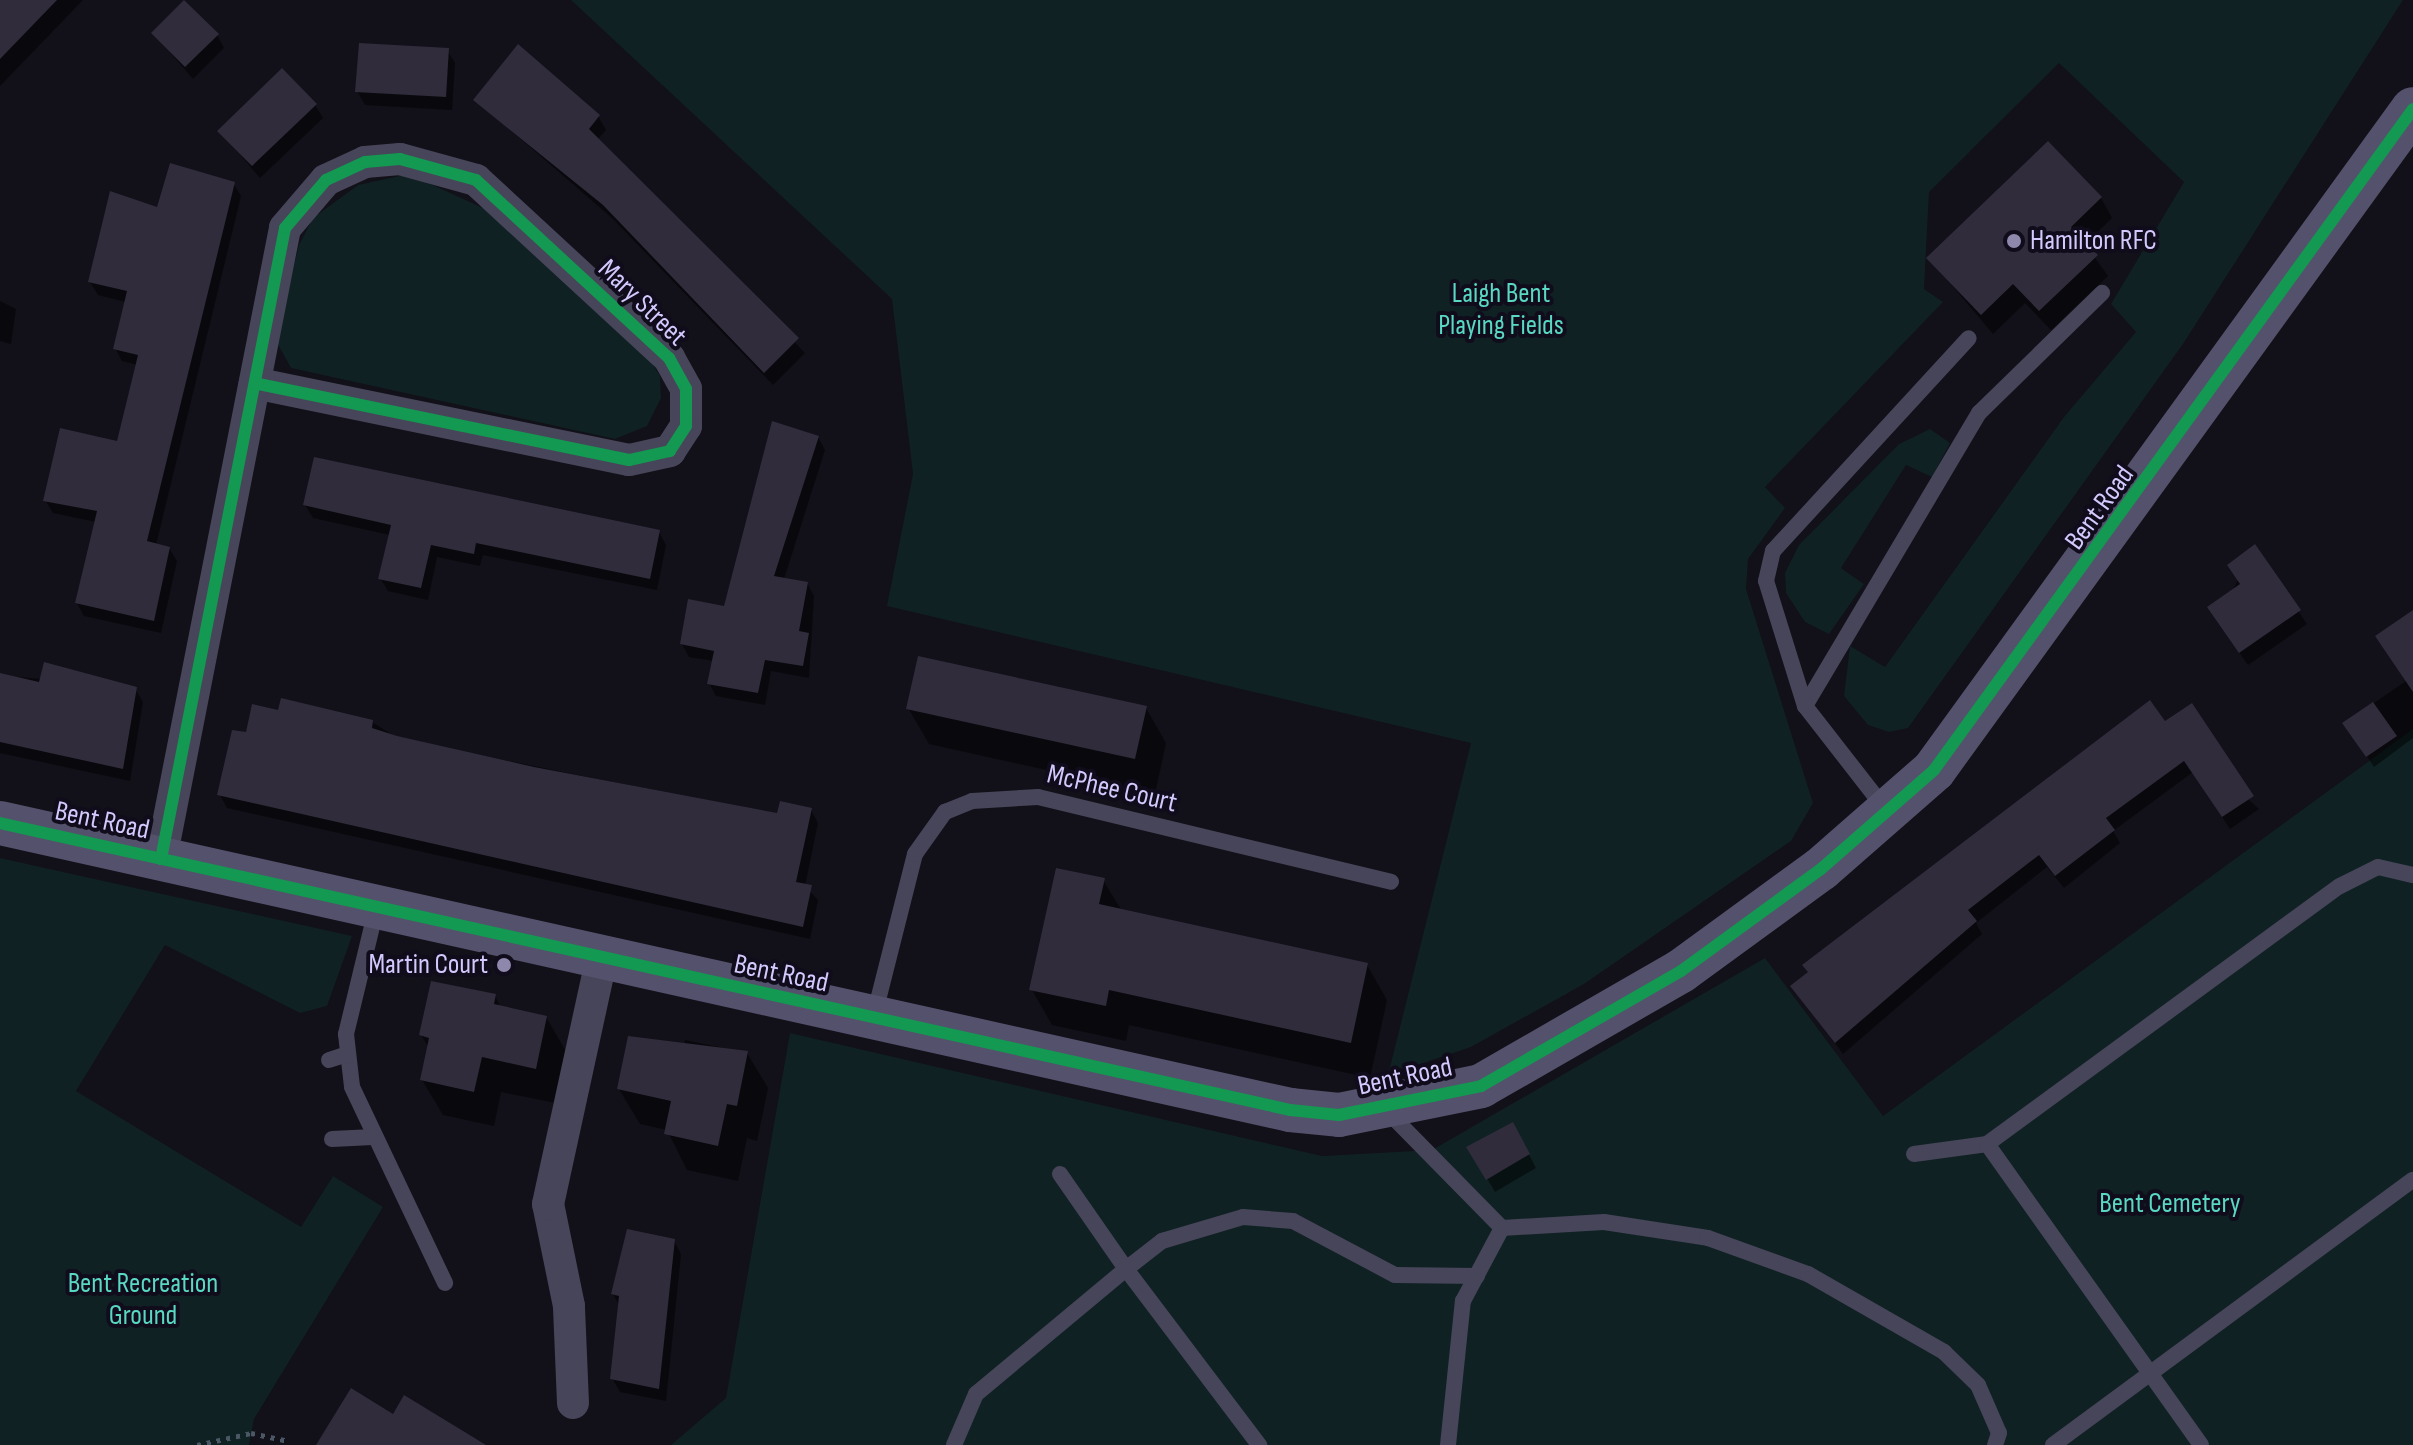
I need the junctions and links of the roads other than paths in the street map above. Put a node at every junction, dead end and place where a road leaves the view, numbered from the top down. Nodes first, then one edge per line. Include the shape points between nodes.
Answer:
1 (2413, 109) edge
2 (2102, 293) dead end
3 (1969, 338) dead end
4 (255, 383) junction
5 (1805, 706) junction
6 (1887, 811) junction
7 (0, 823) edge
8 (161, 859) junction
9 (2413, 875) edge
10 (1391, 882) dead end
11 (376, 910) junction
12 (601, 960) junction
13 (873, 1019) junction
14 (348, 1054) junction
15 (329, 1060) dead end
16 (1384, 1109) junction
17 (373, 1137) junction
18 (332, 1139) dead end
19 (1987, 1144) junction
20 (1914, 1154) dead end
21 (1060, 1174) dead end
22 (2413, 1180) edge
23 (1502, 1228) junction
24 (1126, 1269) junction
25 (1477, 1276) junction
26 (445, 1283) dead end
27 (2148, 1375) junction
28 (573, 1403) dead end
29 (954, 1445) edge
30 (1259, 1445) edge
31 (1448, 1445) edge
32 (1995, 1445) edge
33 (2053, 1445) edge
34 (2201, 1445) edge

1 - 6 street, Bent Road via 1988,703 1934,770
2 - 5 lane via 1979,413
3 - 5 lane via 1773,551 1766,581
4 - 4 street, Mary Street via 285,228 302,200 365,162 400,159 476,180 669,358 686,389 686,426 670,451 629,460
4 - 8 street, Mary Street
5 - 6 lane
6 - 16 street, Bent Road via 1821,869 1681,971 1481,1086
7 - 8 street, Bent Road
8 - 11 street, Bent Road
9 - 19 lane via 2378,867 2340,886
10 - 13 lane, McPhee Court via 1038,797 972,801 935,821 915,854
11 - 12 street, Bent Road
11 - 14 lane via 356,982
12 - 13 street, Bent Road
12 - 28 street via 548,1204 569,1306
13 - 16 street, Bent Road via 1290,1110
14 - 15 lane
14 - 17 lane via 352,1087
16 - 23 lane
17 - 18 lane
17 - 26 lane
19 - 20 lane
19 - 27 lane
21 - 24 lane
22 - 27 lane
23 - 25 lane
23 - 32 lane via 1619,1224 1708,1238 1808,1274 1944,1352 1978,1385 1999,1433
24 - 25 lane via 1162,1241 1243,1217 1293,1221 1395,1275
24 - 29 lane via 976,1394
24 - 30 lane
25 - 31 lane via 1463,1301
27 - 33 lane
27 - 34 lane

